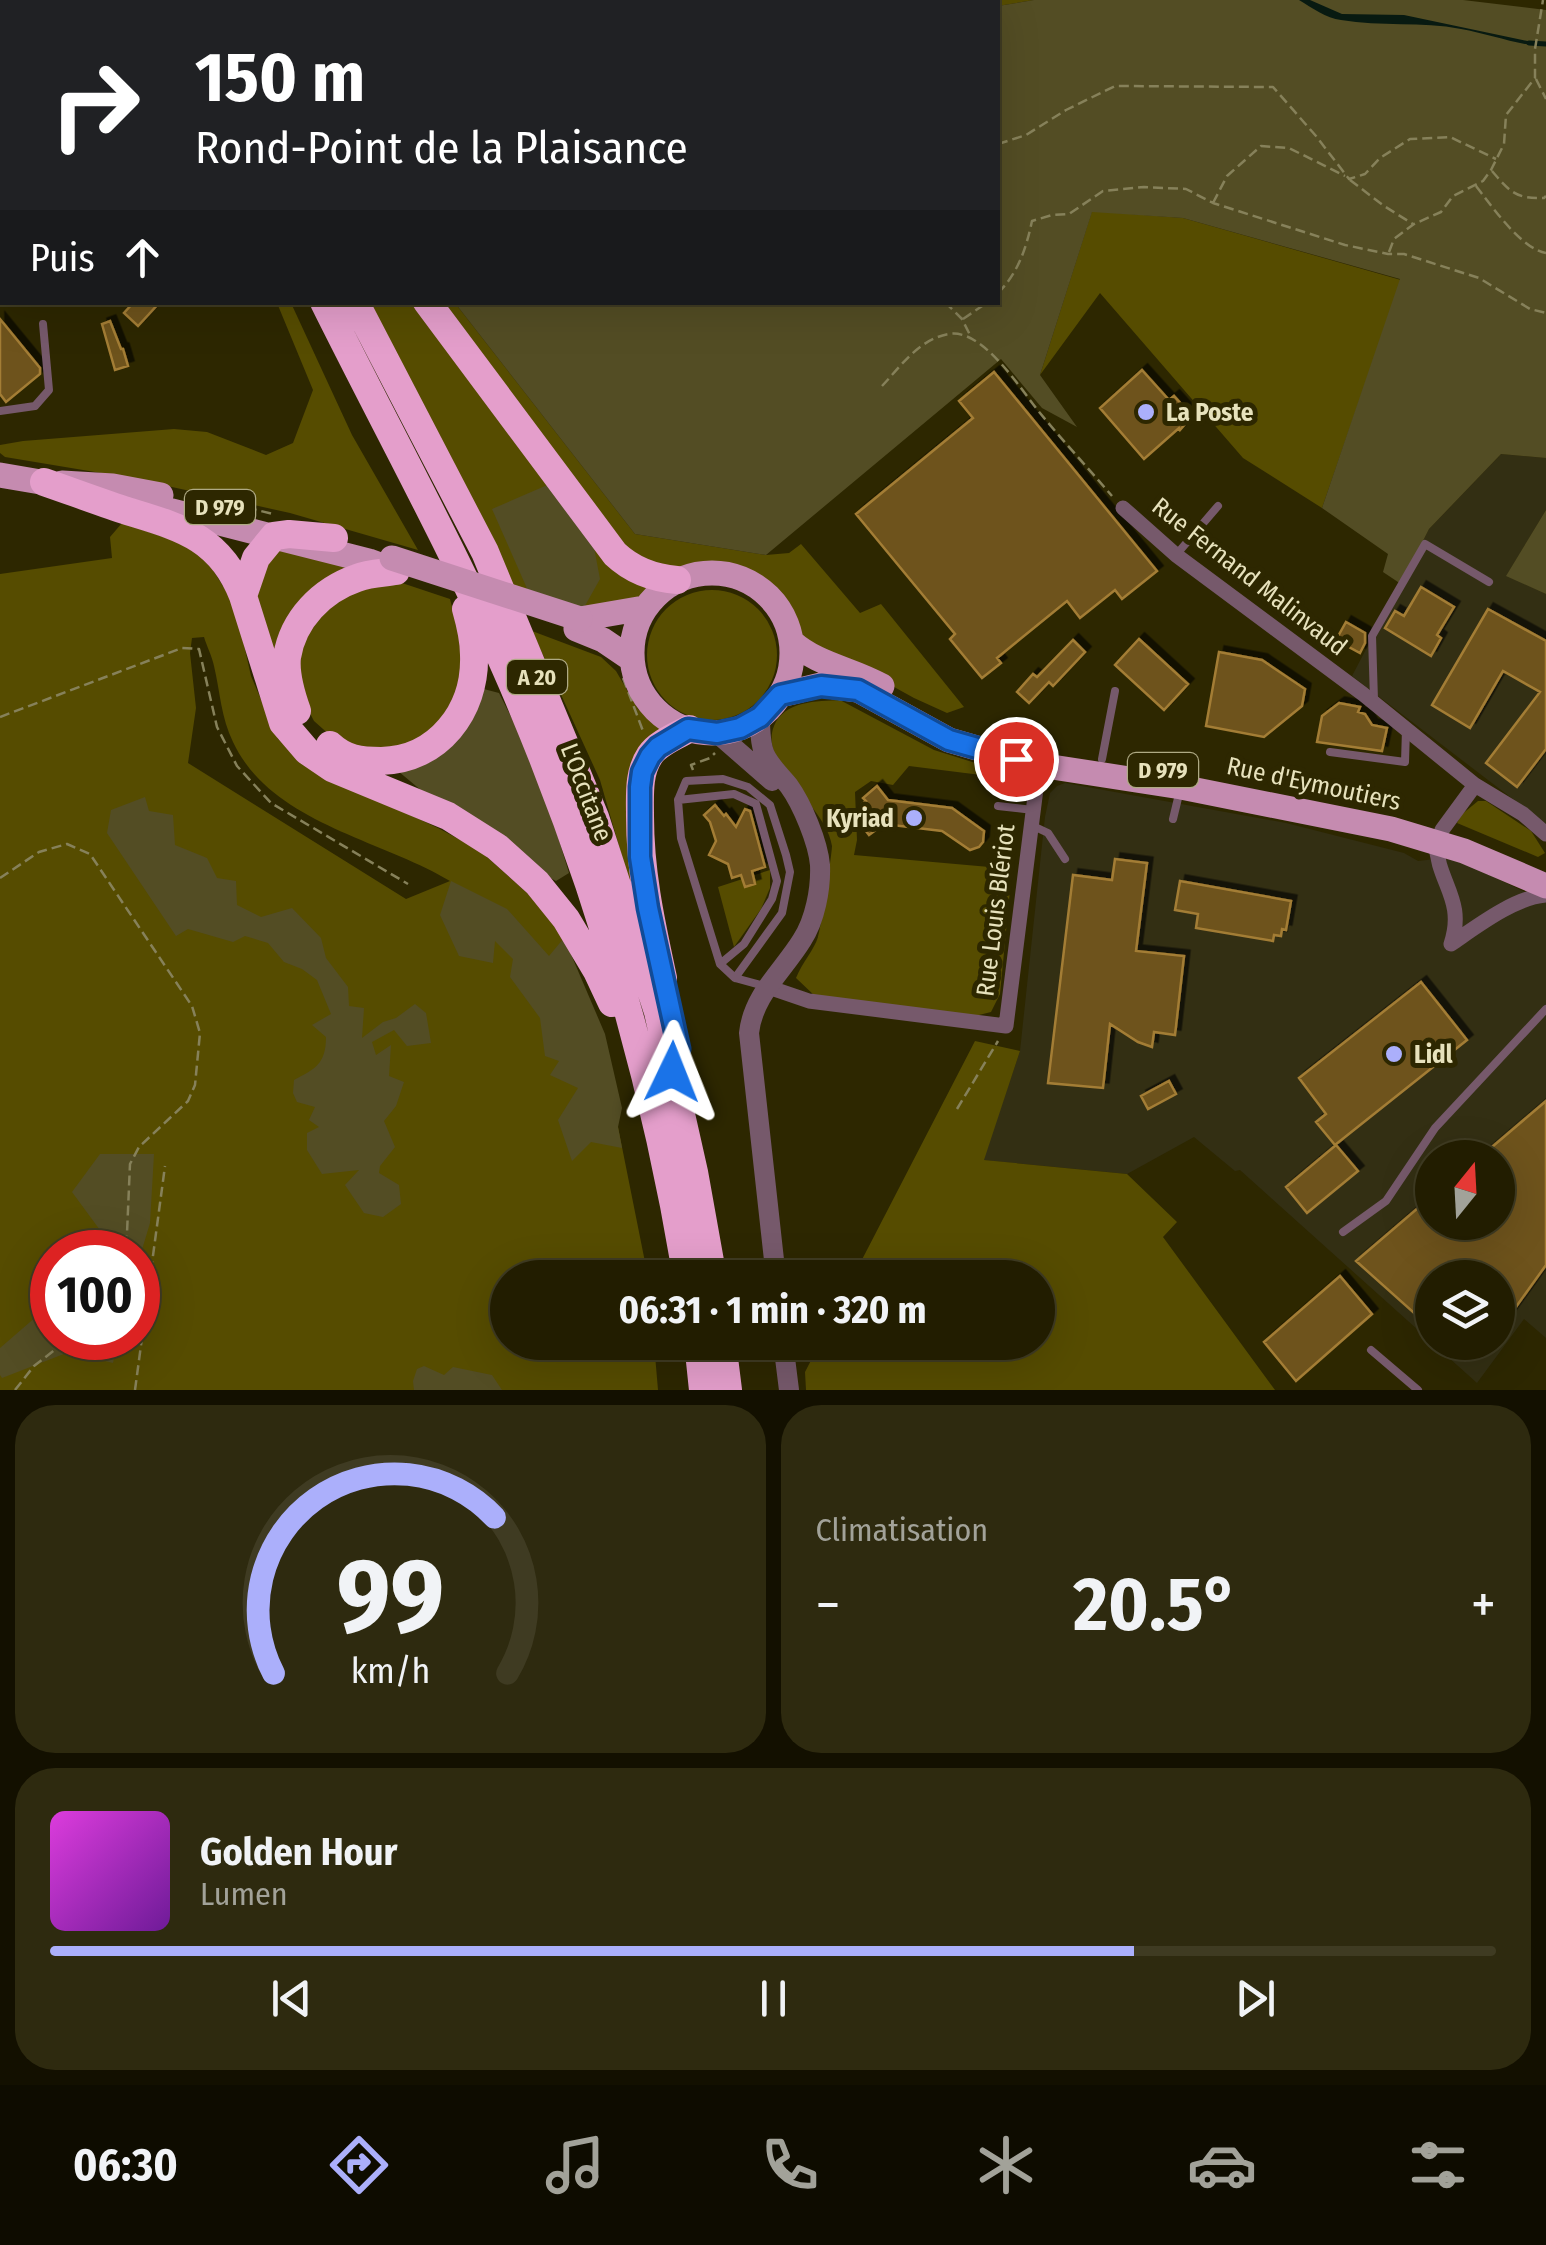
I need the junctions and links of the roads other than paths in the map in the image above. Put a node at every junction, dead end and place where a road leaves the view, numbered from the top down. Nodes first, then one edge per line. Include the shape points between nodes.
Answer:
1 (326, 305) edge
2 (357, 305) edge
3 (429, 305) edge
4 (43, 324) dead end
5 (0, 411) edge
6 (0, 475) edge
7 (44, 482) junction
8 (1218, 506) dead end
9 (1123, 508) road end
10 (274, 536) junction
11 (334, 538) junction
12 (446, 545) junction
13 (1176, 555) junction
14 (394, 564) junction
15 (677, 580) junction
16 (1489, 582) dead end
17 (243, 596) junction
18 (644, 608) junction
19 (578, 624) junction
20 (792, 642) junction
21 (626, 664) junction
22 (1115, 691) dead end
23 (780, 695) junction
24 (1374, 703) junction
25 (760, 717) junction
26 (1406, 729) junction
27 (703, 737) junction
28 (1330, 752) dead end
29 (1102, 759) junction
30 (1039, 764) junction
31 (1475, 785) junction
32 (1181, 786) junction
33 (678, 800) junction
34 (801, 806) junction
35 (998, 806) dead end
36 (1032, 817) junction
37 (1173, 819) dead end
38 (1545, 832) edge
39 (1439, 836) junction
40 (1065, 859) dead end
41 (1546, 873) edge
42 (1546, 886) edge
43 (1546, 895) edge
44 (720, 964) junction
45 (735, 978) junction
46 (768, 987) junction
47 (1546, 1009) edge
48 (672, 1072) junction
49 (652, 1097) junction
50 (1343, 1232) dead end
51 (684, 1260) edge
52 (710, 1260) edge
53 (774, 1260) edge
54 (1371, 1350) dead end
55 (700, 1360) edge
56 (724, 1360) edge
57 (786, 1360) edge
58 (703, 1390) edge
59 (728, 1390) edge
60 (789, 1390) edge
61 (1418, 1390) edge

1 - 12 highway, L'Occitane / A 20
2 - 48 highway, L'Occitane / A 20 via 486,552 515,622 595,817
3 - 15 highway via 615,554 628,566
4 - 5 lane via 50,390 35,406
6 - 7 main road, D 979
7 - 10 main road, D 979
7 - 11 main road, D 979 via 147,492
7 - 17 highway via 190,532 223,560
8 - 13 lane
9 - 13 street, Rue Fernand Malinvaud
10 - 11 highway
10 - 14 main road, D 979
10 - 17 highway via 256,558
11 - 14 main road, D 979
12 - 14 highway via 474,656 468,701 453,727 427,750 400,760 342,756 297,712 287,659 294,631 332,590
12 - 49 highway, L'Occitane / A 20 via 564,812
13 - 24 street, Rue Fernand Malinvaud
14 - 19 main road, D 979, bridge
15 - 18 main road
15 - 20 main road via 701,573 750,582 770,597
16 - 24 lane via 1425,544 1372,636
17 - 49 highway via 283,723 332,768 448,816 497,847 537,884 598,971 634,1071
18 - 19 main road, D 979
18 - 21 main road
19 - 21 main road, D 979
20 - 23 main road
20 - 29 main road, D 979 via 958,728
21 - 27 main road via 649,703
22 - 29 lane
23 - 25 main road
23 - 30 main road, Rue d'Eymoutiers / D 979 via 821,686 858,690 949,740
24 - 26 street, Rue Fernand Malinvaud
25 - 27 main road
25 - 34 street via 766,759
26 - 28 lane via 1405,762
26 - 31 street, Rue Fernand Malinvaud
27 - 34 street
27 - 48 highway via 656,750 640,787 640,857 679,1049
29 - 39 main road, D 979 via 1334,800
30 - 32 main road, Rue d'Eymoutiers / D 979
30 - 36 street, Rue Louis Blériot
31 - 38 street, Rue Fernand Malinvaud
31 - 39 street
32 - 37 lane
32 - 39 main road, Rue d'Eymoutiers / D 979
33 - 44 lane via 680,838
33 - 44 lane via 734,794 756,804 777,882 744,944
33 - 45 lane via 686,782 724,779 770,805 790,872 782,913
34 - 46 street via 820,864 818,898 805,937
35 - 36 lane
36 - 40 lane
36 - 46 street, Rue Louis Blériot via 1006,1026 809,1001
39 - 41 main road, D 979
39 - 42 main road, Rue d'Eymoutiers / D 979
39 - 43 street via 1436,859 1456,910 1450,944 1510,907
44 - 45 lane
45 - 46 lane
46 - 53 street via 749,1033
47 - 50 lane via 1435,1128 1386,1201
48 - 52 highway, L'Occitane / A 20
49 - 51 highway, L'Occitane / A 20
54 - 61 lane
55 - 58 highway
56 - 59 highway
57 - 60 street

